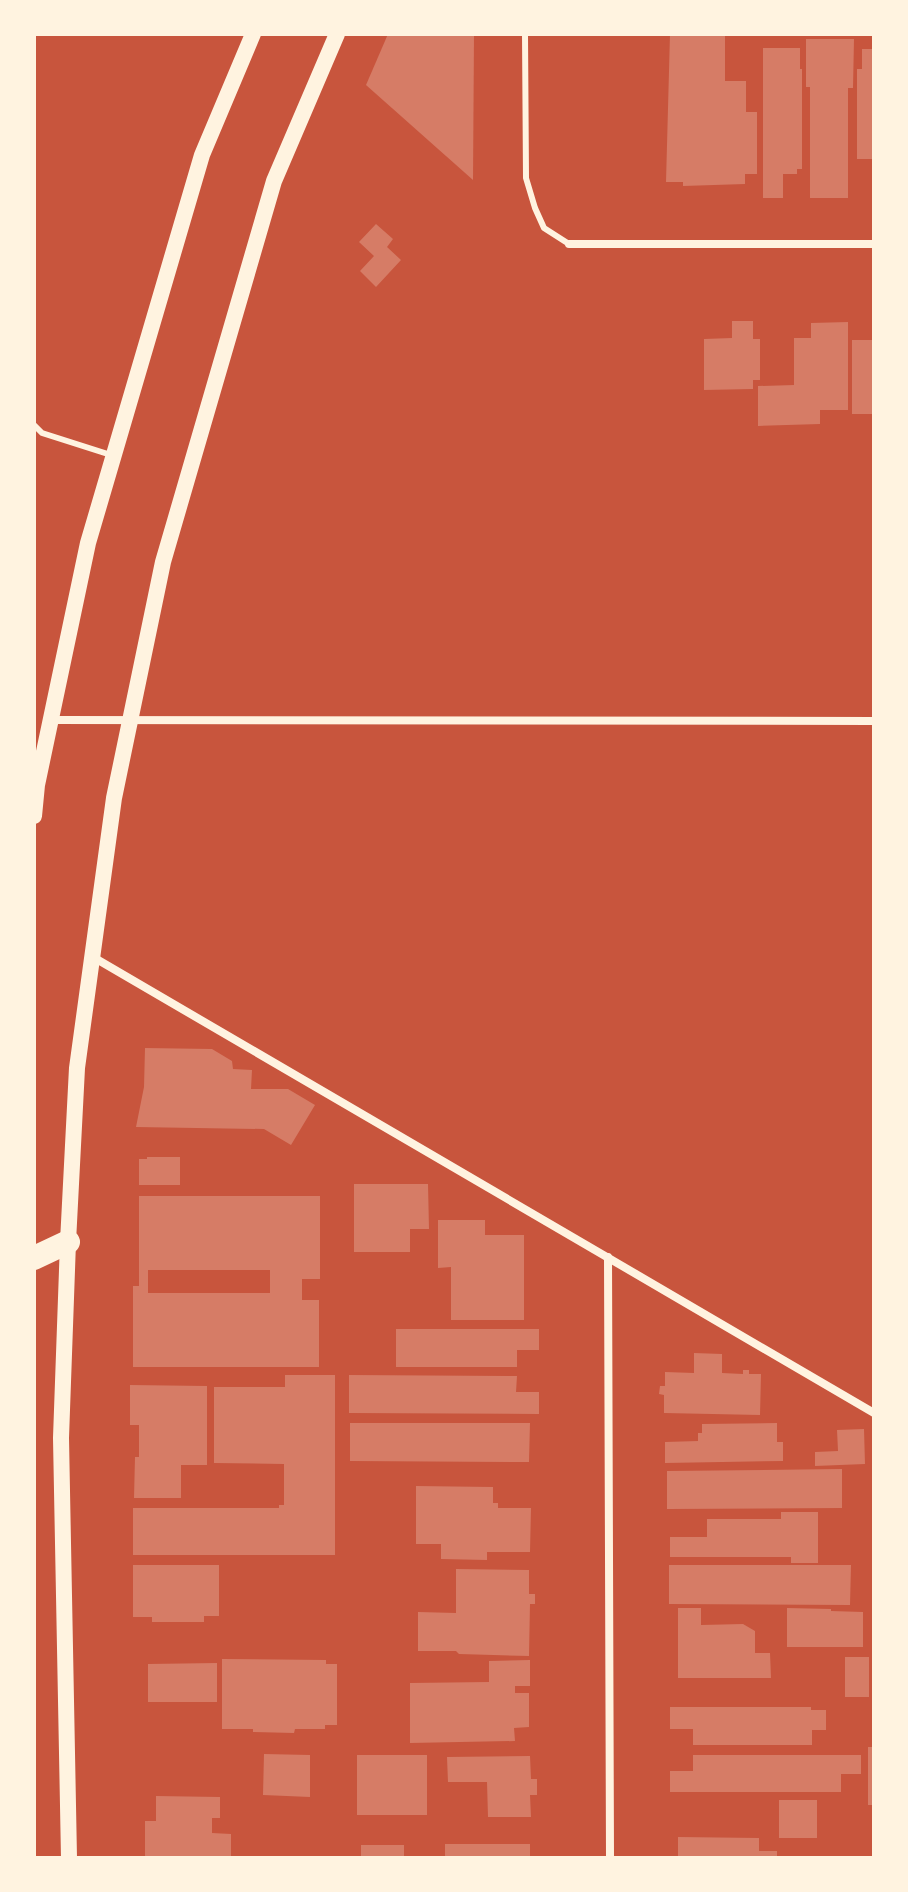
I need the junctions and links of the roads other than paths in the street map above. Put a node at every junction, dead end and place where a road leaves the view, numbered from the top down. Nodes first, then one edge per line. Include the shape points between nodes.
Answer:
1 (253, 34) edge
2 (337, 34) edge
3 (525, 34) edge
4 (569, 244) joint
5 (874, 244) edge
6 (34, 425) edge
7 (114, 456) junction
8 (51, 720) junction
9 (130, 720) junction
10 (874, 721) edge
11 (34, 816) edge
12 (92, 957) junction
13 (68, 1242) junction
14 (608, 1257) junction
15 (34, 1258) edge
16 (874, 1413) edge
17 (69, 1858) edge
18 (610, 1858) edge

1 - 7 main road via 202,155
2 - 9 main road via 274,181 163,562
3 - 4 lane via 526,178 544,228
4 - 5 street
6 - 7 lane via 42,433
7 - 8 main road via 88,543
8 - 9 street
8 - 11 main road
9 - 10 street
9 - 12 main road
12 - 13 main road via 77,1068
12 - 14 street
13 - 15 highway
13 - 17 main road via 61,1438
14 - 16 street
14 - 18 street

